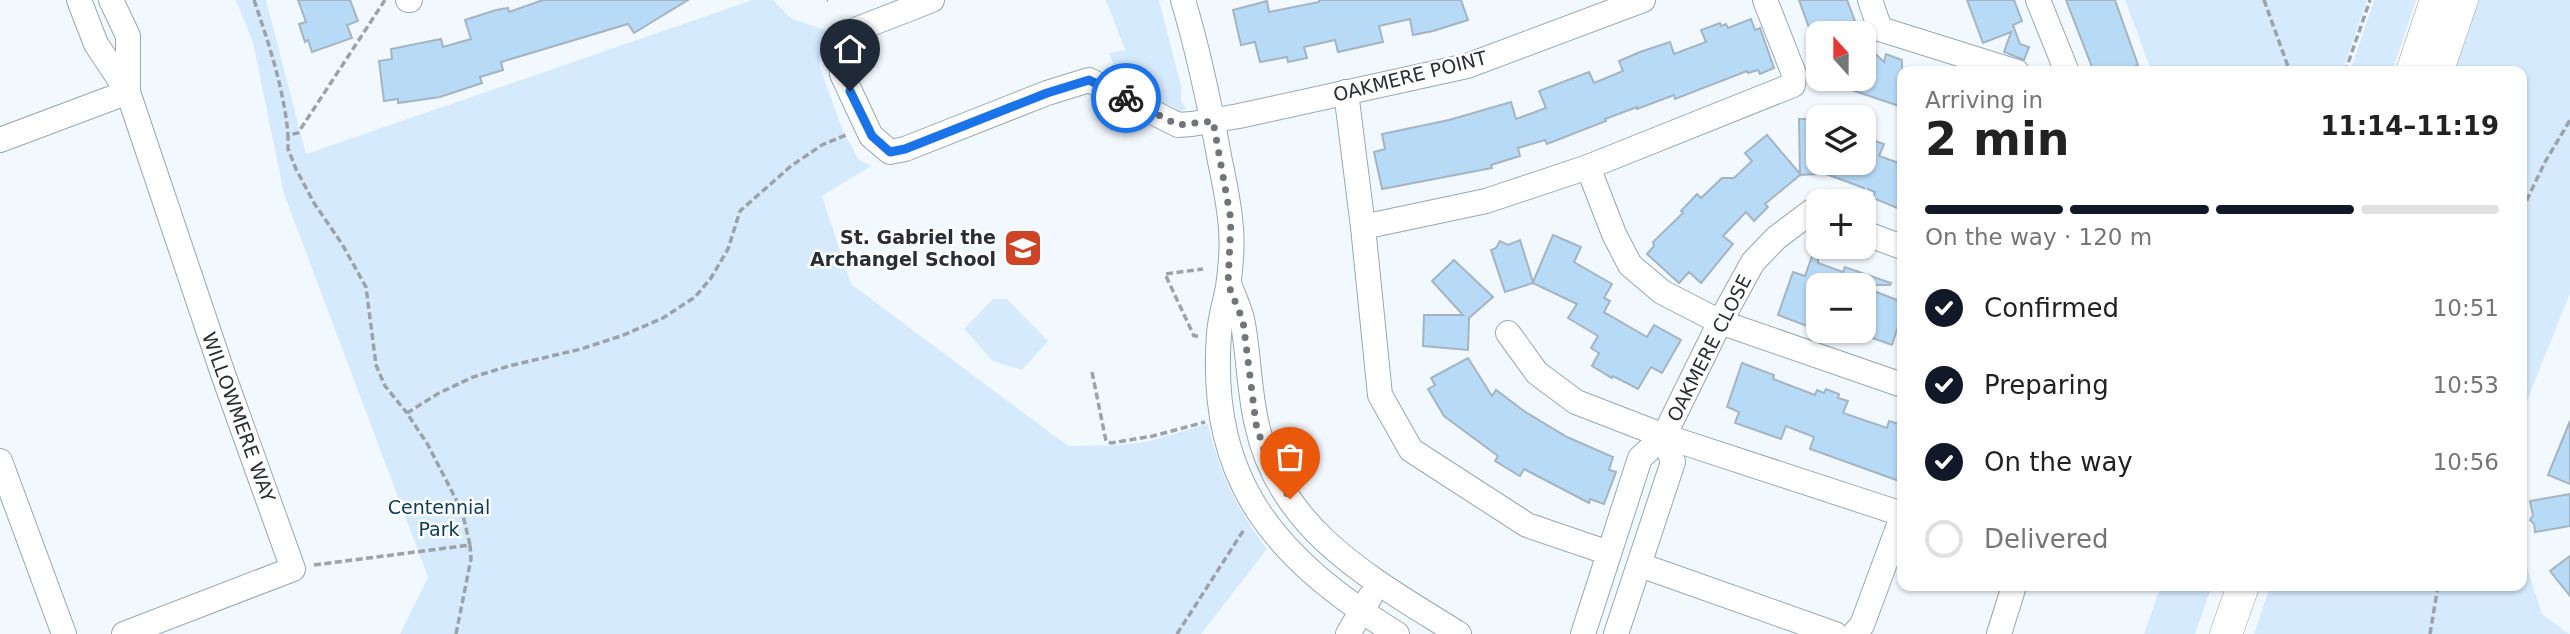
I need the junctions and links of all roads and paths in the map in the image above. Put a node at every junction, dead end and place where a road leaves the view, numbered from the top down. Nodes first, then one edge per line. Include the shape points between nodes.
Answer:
1 (79, 0) edge
2 (111, 0) edge
3 (254, 0) edge
4 (385, 0) edge
5 (932, 0) edge
6 (1183, 0) edge
7 (1643, 0) edge
8 (1765, 0) edge
9 (1870, 0) edge
10 (2038, 0) edge
11 (2264, 0) edge
12 (2370, 0) edge
13 (2436, 0) edge
14 (2462, 0) edge
15 (1998, 66) edge
16 (2065, 66) edge
17 (2288, 66) edge
18 (2348, 66) edge
19 (2414, 66) edge
20 (2439, 66) edge
21 (128, 92) junction
22 (1346, 92) junction
23 (2570, 120) edge
24 (1213, 121) junction
25 (848, 134) dead end
26 (288, 135) junction
27 (0, 141) edge
28 (1588, 167) junction
29 (2527, 199) edge
30 (1806, 216) edge
31 (1363, 227) junction
32 (1876, 237) edge
33 (1897, 245) edge
34 (1203, 269) dead end
35 (1228, 284) junction
36 (1720, 322) junction
37 (1508, 333) dead end
38 (1204, 335) dead end
39 (1092, 372) dead end
40 (1897, 384) edge
41 (407, 412) junction
42 (1210, 420) dead end
43 (1664, 436) junction
44 (0, 461) edge
45 (1897, 514) edge
46 (1250, 521) dead end
47 (1897, 530) edge
48 (470, 545) junction
49 (1609, 554) junction
50 (314, 565) dead end
51 (1640, 565) junction
52 (1378, 584) junction
53 (2012, 591) edge
54 (2241, 591) edge
55 (2437, 591) edge
56 (1361, 612) junction
57 (64, 634) edge
58 (124, 634) edge
59 (456, 634) edge
60 (1177, 634) edge
61 (1348, 634) edge
62 (1397, 634) edge
63 (1459, 634) edge
64 (1583, 634) edge
65 (1616, 634) edge
66 (1835, 634) edge
67 (1854, 634) edge
68 (1999, 634) edge
69 (2225, 634) edge
70 (2430, 634) edge

1 - 21 street, WILLOWMERE WAY via 96,44
2 - 21 street, WILLOWMERE WAY via 128,36
3 - 26 path via 286,108
4 - 26 path via 298,134
5 - 24 street, OAKMERE POINT via 855,30 840,45 842,74 872,136 890,152 1089,80 1178,125
6 - 24 street
7 - 22 street, OAKMERE POINT via 1467,66
8 - 28 street via 1794,74 1793,85
9 - 15 street via 1880,29
10 - 16 street
11 - 17 path
12 - 18 path
13 - 19 main road
14 - 20 main road
21 - 27 street
21 - 58 street, WILLOWMERE WAY via 293,569
22 - 24 street, OAKMERE POINT
22 - 31 street
23 - 29 path
24 - 35 street via 1231,220
25 - 41 path via 791,166 740,211 728,249 711,278 695,297 663,318 581,349 473,377
26 - 41 path via 288,149 302,180 366,287 376,365 385,386
28 - 31 street via 1486,201
28 - 36 street via 1630,265 1662,292
30 - 36 street, OAKMERE CLOSE via 1753,262
31 - 49 street via 1380,395 1411,450 1527,525
32 - 33 street
34 - 38 path via 1165,274 1194,336
35 - 52 street via 1243,321 1256,424 1279,481 1327,545
35 - 56 street via 1219,333 1219,392 1229,447 1248,497 1292,555
36 - 40 street
36 - 43 street, OAKMERE CLOSE
37 - 43 street via 1537,373 1576,402
39 - 42 path via 1106,440 1111,443
41 - 48 path via 463,511
43 - 45 street, OAKMERE CLOSE
43 - 49 street, OAKMERE CLOSE via 1640,458
43 - 51 street, OAKMERE CLOSE via 1673,462
44 - 57 street
46 - 60 path
47 - 67 street via 1862,625
48 - 50 path
48 - 59 path
49 - 64 street, OAKMERE CLOSE
51 - 65 street, OAKMERE CLOSE
51 - 66 street
52 - 56 street
52 - 63 street
53 - 68 street
54 - 69 main road
55 - 70 path
56 - 61 street
56 - 62 street

